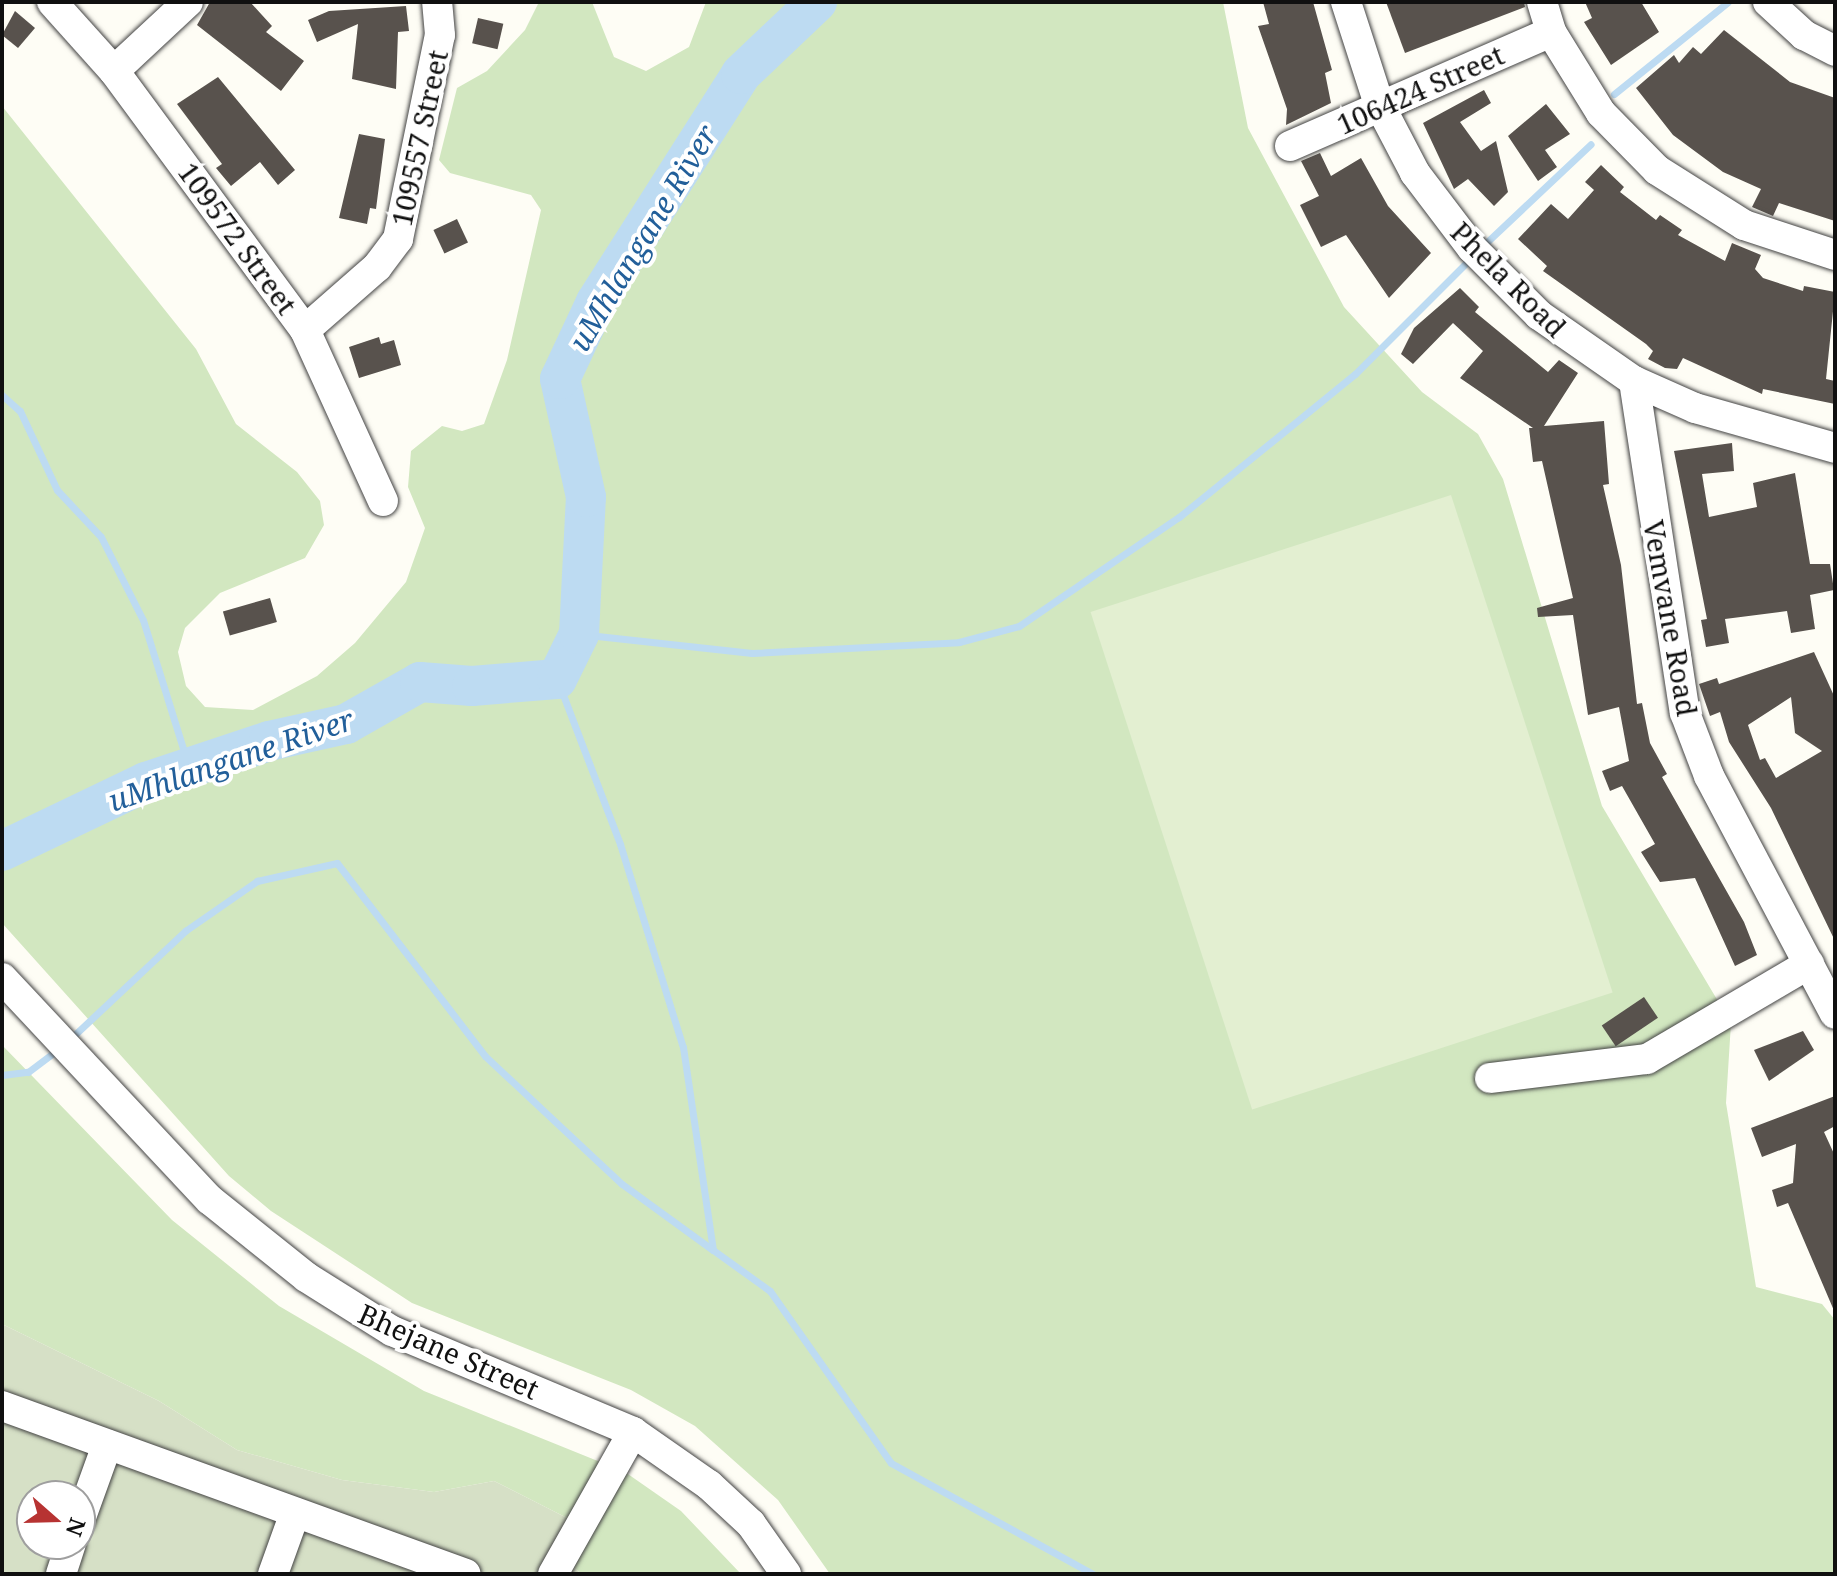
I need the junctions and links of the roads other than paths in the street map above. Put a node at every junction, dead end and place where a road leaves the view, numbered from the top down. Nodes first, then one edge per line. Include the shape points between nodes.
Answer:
1 (52, 2) edge
2 (188, 2) edge
3 (437, 2) edge
4 (1346, 2) edge
5 (1542, 2) edge
6 (1768, 2) edge
7 (1551, 32) junction
8 (1835, 51) edge
9 (114, 71) junction
10 (1379, 104) junction
11 (1290, 146) dead end
12 (1835, 255) edge
13 (305, 330) junction
14 (1634, 381) junction
15 (1834, 452) edge
16 (383, 501) dead end
17 (1809, 964) junction
18 (2, 978) edge
19 (1835, 1014) edge
20 (1490, 1078) dead end
21 (2, 1406) edge
22 (633, 1432) junction
23 (107, 1445) junction
24 (94, 1480) edge
25 (295, 1513) junction
26 (273, 1574) edge
27 (465, 1574) edge
28 (553, 1574) edge
29 (786, 1574) edge

1 - 9 street, 109572 Street
2 - 9 street
3 - 13 street, 109557 Street via 440,35 398,239 377,267
4 - 10 street, Phela Road
5 - 7 street
6 - 8 street via 1804,35
7 - 10 street, 106424 Street
7 - 12 street via 1601,113 1657,170 1744,225
9 - 13 street, 109572 Street
10 - 11 street, 106424 Street
10 - 14 street, Phela Road via 1415,173 1472,248 1539,315
13 - 16 street, 109572 Street
14 - 15 street, Phela Road via 1742,426
14 - 17 street, Vemvane Road via 1685,713 1709,776
17 - 19 street, Vemvane Road
17 - 20 street via 1647,1059
18 - 22 street, Bhejane Street via 210,1200 342,1302 442,1354
21 - 23 street
22 - 28 street
22 - 29 street, Bhejane Street via 709,1485 751,1524
23 - 24 street
23 - 25 street
25 - 26 street
25 - 27 street

